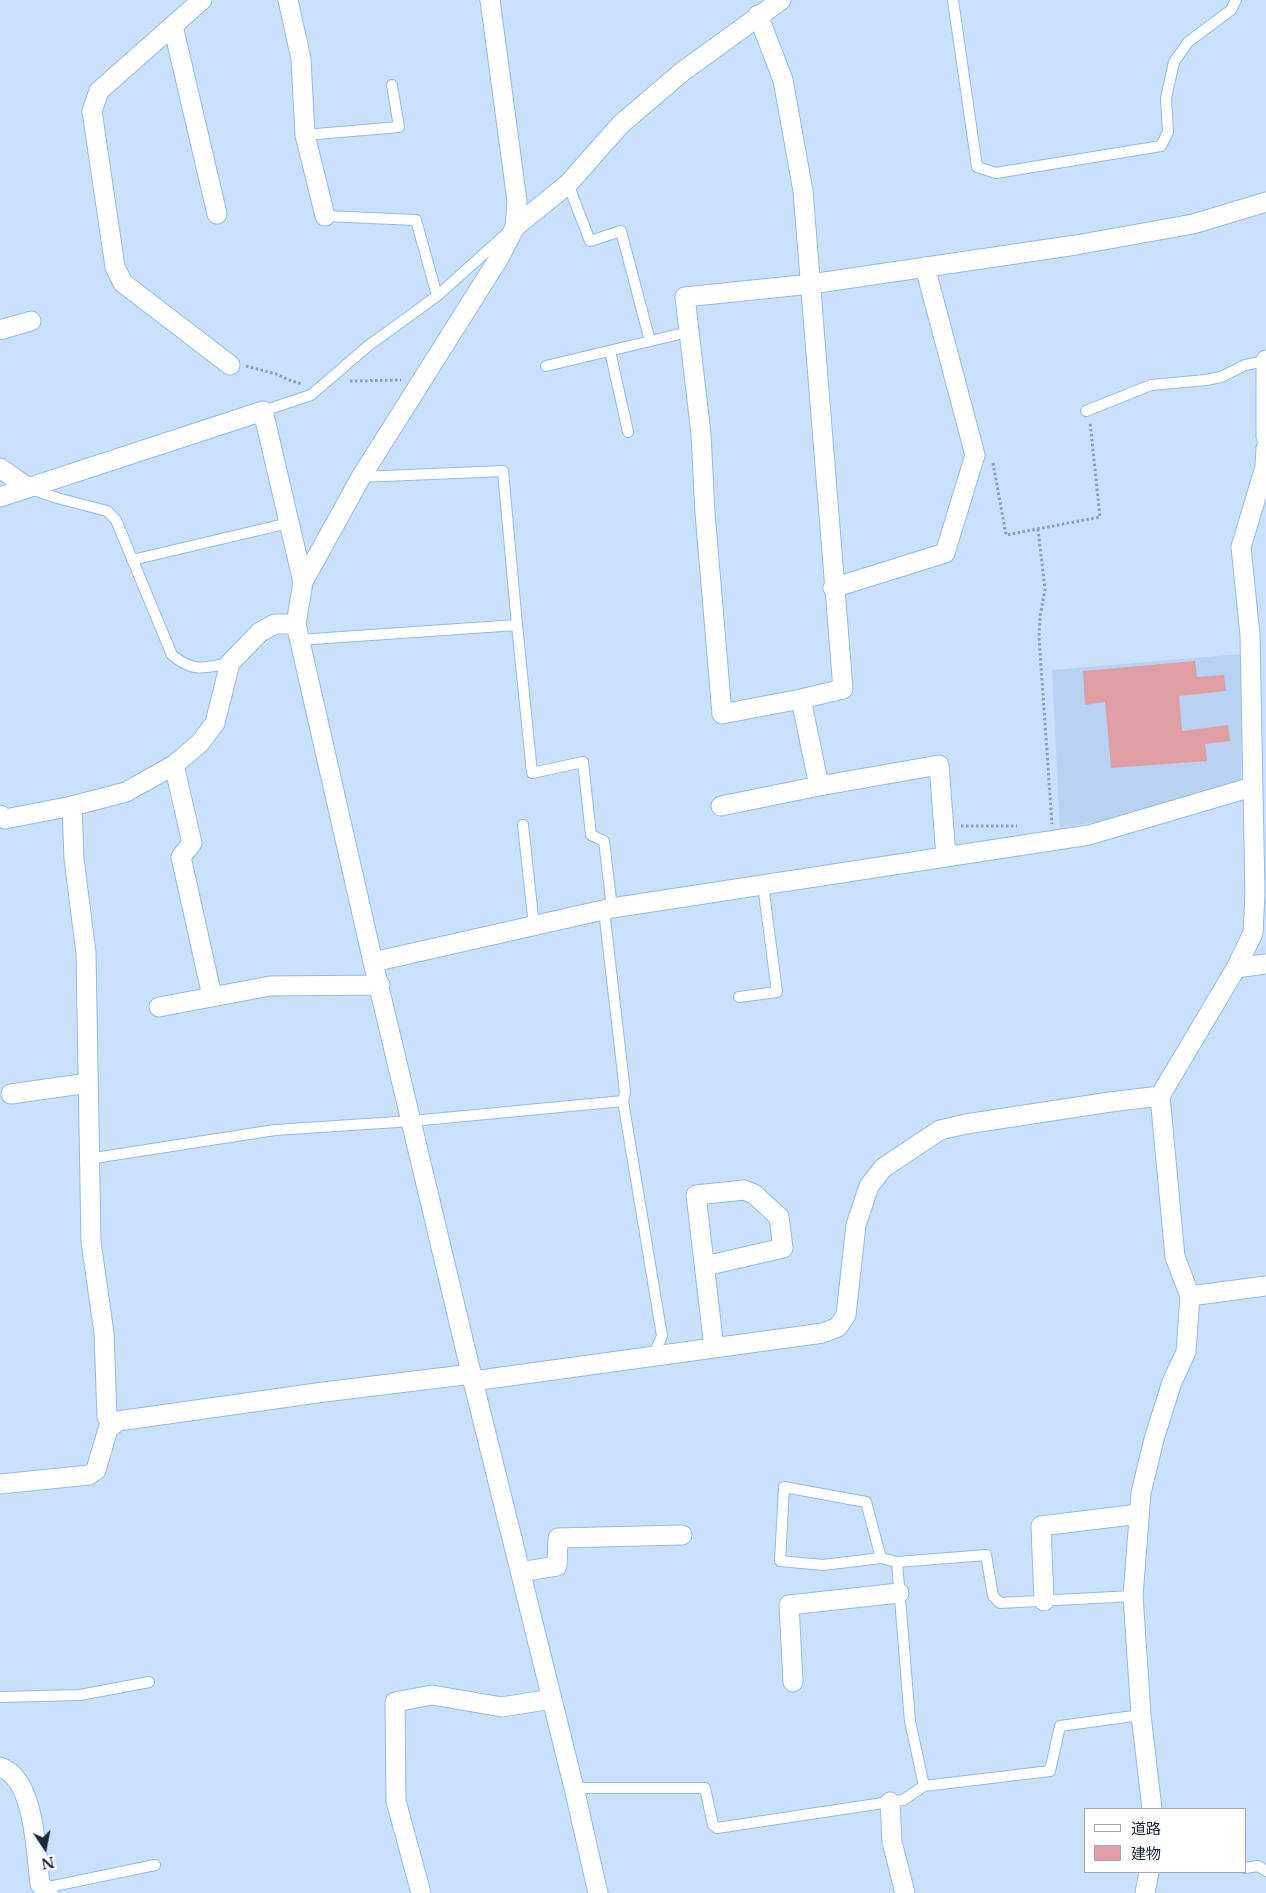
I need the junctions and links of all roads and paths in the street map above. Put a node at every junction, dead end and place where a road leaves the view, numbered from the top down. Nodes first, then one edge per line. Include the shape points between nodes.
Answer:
1 (202, 0) edge
2 (288, 0) edge
3 (490, 0) edge
4 (781, 0) edge
5 (953, 0) edge
6 (1236, 0) edge
7 (758, 15) junction
8 (173, 26) junction
9 (392, 85) dead end
10 (305, 135) junction
11 (568, 184) junction
12 (1266, 202) edge
13 (217, 214) dead end
14 (325, 216) joint
15 (515, 226) junction
16 (925, 267) junction
17 (811, 284) junction
18 (437, 296) junction
19 (31, 321) dead end
20 (0, 330) edge
21 (688, 332) junction
22 (650, 341) junction
23 (610, 351) junction
24 (1266, 361) edge
25 (230, 365) dead end
26 (546, 366) dead end
27 (1087, 410) joint
28 (263, 411) junction
29 (628, 432) dead end
30 (1266, 437) edge
31 (1266, 448) edge
32 (975, 455) junction
33 (0, 468) edge
34 (361, 477) junction
35 (27, 487) junction
36 (0, 497) edge
37 (289, 523) junction
38 (1038, 529) junction
39 (132, 560) junction
40 (303, 582) junction
41 (833, 588) junction
42 (517, 625) junction
43 (297, 632) junction
44 (230, 663) junction
45 (801, 699) junction
46 (174, 765) junction
47 (819, 786) junction
48 (1252, 787) junction
49 (72, 806) junction
50 (721, 806) dead end
51 (0, 815) edge
52 (523, 825) dead end
53 (944, 826) junction
54 (1022, 826) dead end
55 (1052, 826) dead end
56 (946, 857) junction
57 (763, 885) junction
58 (608, 909) junction
59 (534, 926) junction
60 (373, 962) junction
61 (1266, 964) edge
62 (1236, 968) junction
63 (380, 984) junction
64 (212, 996) junction
65 (739, 997) dead end
66 (159, 1007) dead end
67 (88, 1083) junction
68 (12, 1094) dead end
69 (1160, 1096) junction
70 (622, 1101) junction
71 (412, 1121) junction
72 (88, 1159) junction
73 (705, 1266) junction
74 (1266, 1286) edge
75 (1190, 1296) junction
76 (714, 1348) junction
77 (652, 1358) junction
78 (473, 1378) junction
79 (112, 1426) junction
80 (0, 1484) edge
81 (1140, 1514) junction
82 (682, 1535) dead end
83 (881, 1558) junction
84 (897, 1562) junction
85 (520, 1572) junction
86 (899, 1593) junction
87 (1133, 1596) junction
88 (1044, 1601) junction
89 (149, 1682) dead end
90 (793, 1682) dead end
91 (0, 1697) edge
92 (552, 1700) junction
93 (1141, 1715) junction
94 (0, 1767) edge
95 (924, 1786) junction
96 (574, 1788) junction
97 (890, 1802) junction
98 (1152, 1808) edge
99 (155, 1866) dead end
100 (1246, 1868) edge
101 (1266, 1870) edge
102 (1149, 1873) edge
103 (46, 1890) edge
104 (421, 1893) edge
105 (598, 1893) edge
106 (905, 1893) edge
107 (1145, 1893) edge

1 - 8 street
2 - 10 street via 301,59
3 - 15 street via 517,201
4 - 7 street
5 - 6 lane via 977,167 996,173 1161,146 1168,132 1166,98 1174,62 1188,42 1231,10
7 - 11 street via 682,72 622,124
7 - 17 street via 783,80 803,191
8 - 13 street
8 - 25 street via 99,91 92,111 115,267 123,283
9 - 10 lane via 399,127
10 - 14 street
11 - 15 street
11 - 22 lane via 590,241 621,231
12 - 16 street via 1193,224 1076,246
14 - 18 lane via 416,220
15 - 18 lane
15 - 34 street
16 - 17 street
16 - 32 street
17 - 21 street via 685,297
17 - 41 street
18 - 28 lane via 368,346 311,395
19 - 20 street
21 - 22 lane
21 - 45 street via 701,434 722,714
22 - 23 lane
23 - 26 lane
23 - 29 lane
24 - 27 lane via 1206,380 1151,385
24 - 30 street
27 - 38 path via 1100,517
28 - 35 street
28 - 37 street
31 - 48 street via 1265,467 1241,548 1250,635
32 - 38 path via 991,456 1006,535
32 - 41 street via 945,553
33 - 35 street
34 - 40 street
34 - 42 lane via 503,471
35 - 36 street
35 - 39 lane via 107,511 116,520
37 - 39 lane
37 - 40 street
38 - 55 path via 1044,589 1039,637
39 - 44 lane via 172,655 184,665 199,668
40 - 43 street
41 - 45 street via 843,689
42 - 43 lane
42 - 58 lane via 532,773 583,762 591,835 604,840
43 - 44 street via 275,624 260,632
43 - 60 street
44 - 46 street via 215,723 200,743
45 - 47 street
46 - 49 street via 126,792
46 - 64 street via 192,843 181,857
47 - 50 street
47 - 53 street via 939,765
48 - 56 street via 1089,835
48 - 62 street via 1253,933
49 - 51 street via 5,819
49 - 67 street via 74,860 86,954
52 - 59 lane
53 - 54 path
53 - 56 street
56 - 57 street
57 - 58 street
57 - 65 lane via 777,992
58 - 59 street
58 - 70 lane via 625,1092
59 - 60 street
60 - 63 street
61 - 62 street
62 - 69 street
63 - 64 street via 270,986
63 - 71 street
64 - 66 street
67 - 68 street
67 - 72 street
69 - 75 street via 1175,1257
69 - 76 street via 940,1130 883,1168 869,1186 856,1225 846,1315 838,1327 823,1333
70 - 71 lane
70 - 77 lane via 662,1336
71 - 72 lane via 275,1130
71 - 78 street
72 - 79 street via 91,1242 104,1333 107,1417
73 - 73 street via 696,1195 744,1190 754,1194 780,1217 783,1248
73 - 76 street
74 - 75 street
75 - 81 street via 1186,1352 1172,1382 1154,1439 1141,1492
76 - 77 street
77 - 78 street
78 - 79 street via 324,1392 118,1421
78 - 85 street
79 - 80 street via 108,1429 96,1470 89,1475
81 - 87 street
81 - 88 street via 1042,1526
82 - 85 street via 558,1538 557,1566
83 - 83 lane via 866,1502 784,1487 780,1561 824,1564
83 - 84 lane
84 - 86 lane
84 - 88 lane via 986,1555 993,1596 1000,1603
85 - 92 street
86 - 90 street via 789,1605
86 - 95 lane via 910,1722
87 - 88 lane
87 - 93 street
89 - 91 lane via 80,1695
92 - 96 street
92 - 104 street via 502,1707 432,1695 395,1702 396,1801
93 - 95 lane via 1060,1726 1050,1771
93 - 98 street
94 - 103 street via 20,1783 30,1810 40,1884
95 - 97 lane via 903,1800
96 - 97 lane via 705,1788 713,1825 717,1828
96 - 105 street
97 - 106 street via 892,1842
99 - 103 lane
100 - 101 lane via 1258,1866
102 - 107 street

